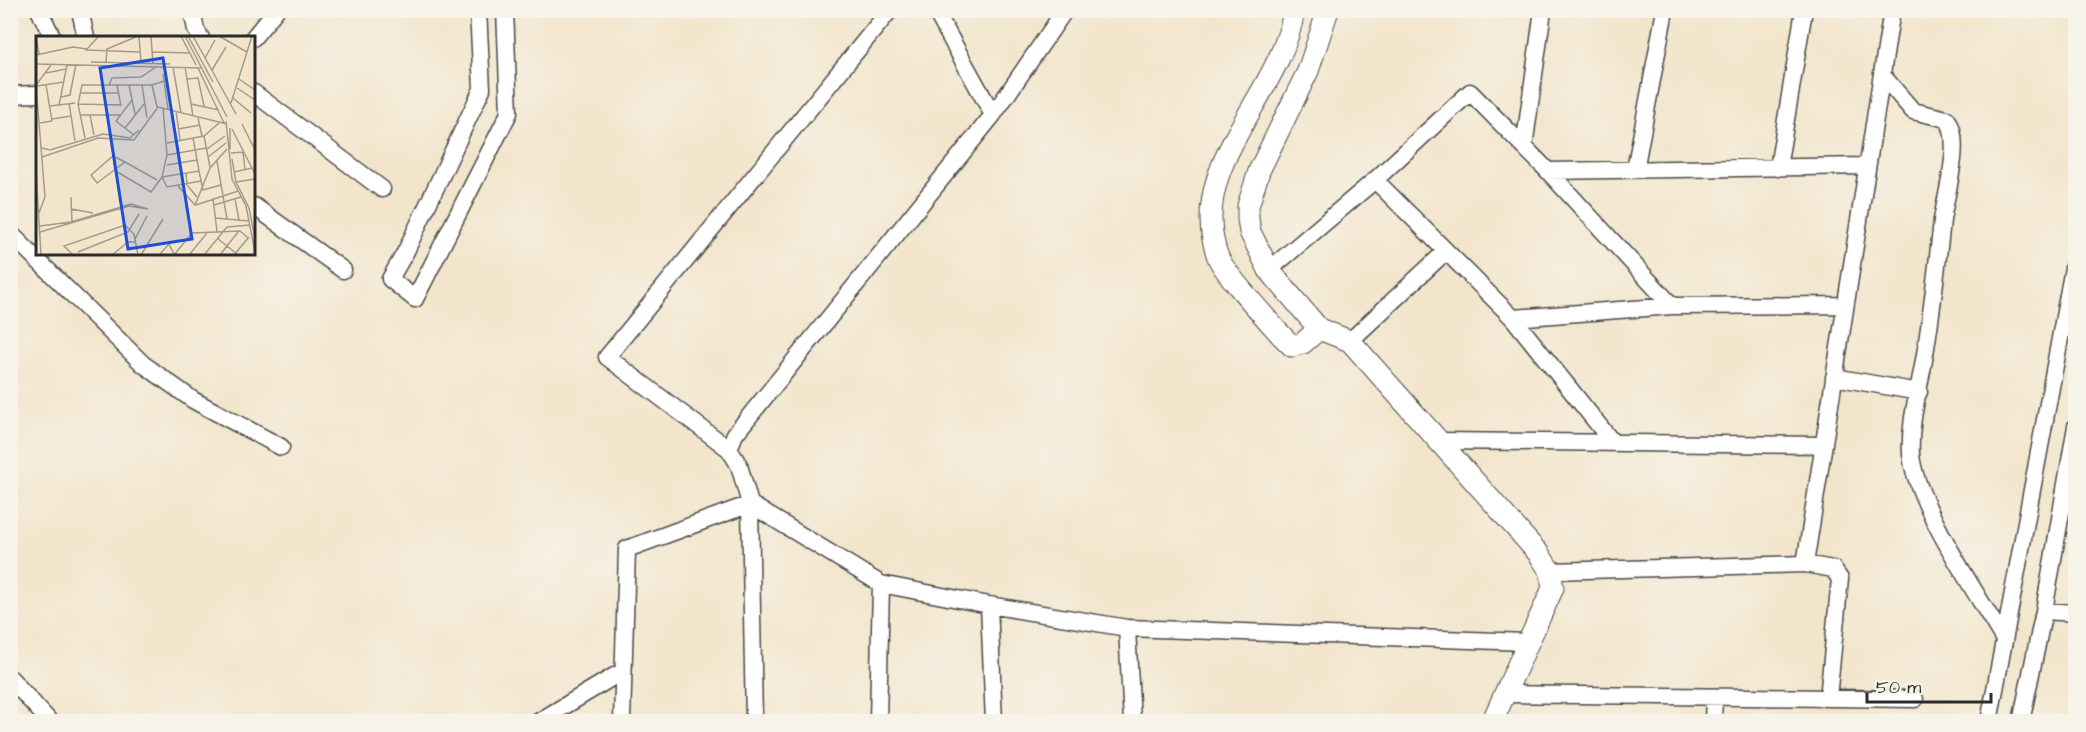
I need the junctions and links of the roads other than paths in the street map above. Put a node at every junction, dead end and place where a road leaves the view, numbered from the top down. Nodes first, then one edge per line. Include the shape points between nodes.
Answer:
1 (39, 10) edge
2 (80, 10) edge
3 (192, 10) edge
4 (276, 10) edge
5 (478, 10) edge
6 (505, 10) edge
7 (890, 10) edge
8 (935, 10) edge
9 (1065, 10) edge
10 (1294, 10) edge
11 (1328, 10) edge
12 (1543, 10) edge
13 (1665, 10) edge
14 (1804, 10) edge
15 (1892, 10) edge
16 (52, 36) edge
17 (86, 36) edge
18 (200, 36) edge
19 (255, 36) edge
20 (1280, 55) junction
21 (1310, 65) junction
22 (1882, 75) junction
23 (36, 94) edge
24 (255, 94) edge
25 (11, 96) edge
26 (993, 115) junction
27 (1524, 147) junction
28 (1867, 166) junction
29 (1778, 168) junction
30 (1635, 170) junction
31 (1548, 171) junction
32 (1375, 180) junction
33 (382, 189) dead end
34 (255, 207) edge
35 (10, 233) edge
36 (1445, 252) junction
37 (2076, 252) edge
38 (344, 270) dead end
39 (1269, 270) junction
40 (2071, 303) edge
41 (1845, 305) junction
42 (1672, 306) junction
43 (1513, 318) junction
44 (1319, 329) junction
45 (1350, 341) junction
46 (1834, 377) junction
47 (1919, 392) junction
48 (2076, 426) edge
49 (1438, 441) junction
50 (1612, 443) junction
51 (1823, 445) junction
52 (281, 447) dead end
53 (729, 449) junction
54 (2071, 475) edge
55 (750, 504) junction
56 (1805, 564) junction
57 (1550, 571) junction
58 (881, 584) junction
59 (989, 605) junction
60 (2044, 611) junction
61 (2076, 613) edge
62 (1127, 628) junction
63 (2004, 640) junction
64 (1527, 642) junction
65 (621, 672) junction
66 (10, 678) edge
67 (1505, 694) junction
68 (1714, 697) junction
69 (1828, 698) junction
70 (1915, 699) dead end
71 (50, 722) edge
72 (538, 722) edge
73 (622, 722) edge
74 (754, 722) edge
75 (878, 722) edge
76 (994, 722) edge
77 (1132, 722) edge
78 (1492, 722) edge
79 (1713, 722) edge
80 (1989, 722) edge
81 (2021, 722) edge

1 - 16 street
2 - 17 street
3 - 18 street
4 - 19 street
5 - 6 street via 482,89 390,279 415,299 509,113
7 - 53 street via 607,357
8 - 26 street
9 - 26 street
10 - 20 street via 1291,32
11 - 21 street
12 - 27 street
13 - 30 street
14 - 29 street
15 - 22 street
20 - 21 street
20 - 44 street via 1268,83 1237,133 1220,173 1209,215 1218,258 1281,335 1292,346 1303,343
21 - 39 street via 1292,110 1259,171 1248,206 1250,231
22 - 28 street
22 - 47 street via 1913,111 1947,119 1954,127 1937,281
23 - 25 street
24 - 33 street
26 - 53 street via 735,434
27 - 31 street
27 - 32 street via 1470,92
28 - 29 street
28 - 41 street
29 - 30 street
30 - 31 street
31 - 42 street
32 - 36 street
32 - 39 street
34 - 38 street
35 - 52 street via 143,364 193,400
36 - 43 street
36 - 45 street
37 - 40 street
39 - 44 street
40 - 63 street
41 - 42 street
41 - 46 street
42 - 43 street
43 - 50 street
44 - 45 street
45 - 49 street
46 - 47 street
46 - 51 street
47 - 63 street via 1911,442 1917,480 1934,518
48 - 54 street
49 - 50 street
49 - 57 street
50 - 51 street
51 - 56 street
53 - 55 street via 739,465
54 - 60 street
55 - 58 street
55 - 65 street via 627,549
55 - 74 street
56 - 57 street
56 - 69 street via 1833,569 1840,579
57 - 64 street via 1552,588 1545,610
58 - 59 street
58 - 75 street
59 - 62 street
59 - 76 street
60 - 61 street
60 - 81 street
62 - 64 street
62 - 77 street
63 - 80 street
64 - 67 street
65 - 72 street
65 - 73 street
66 - 71 street
67 - 68 street
67 - 78 street
68 - 69 street
68 - 79 street
69 - 70 street

